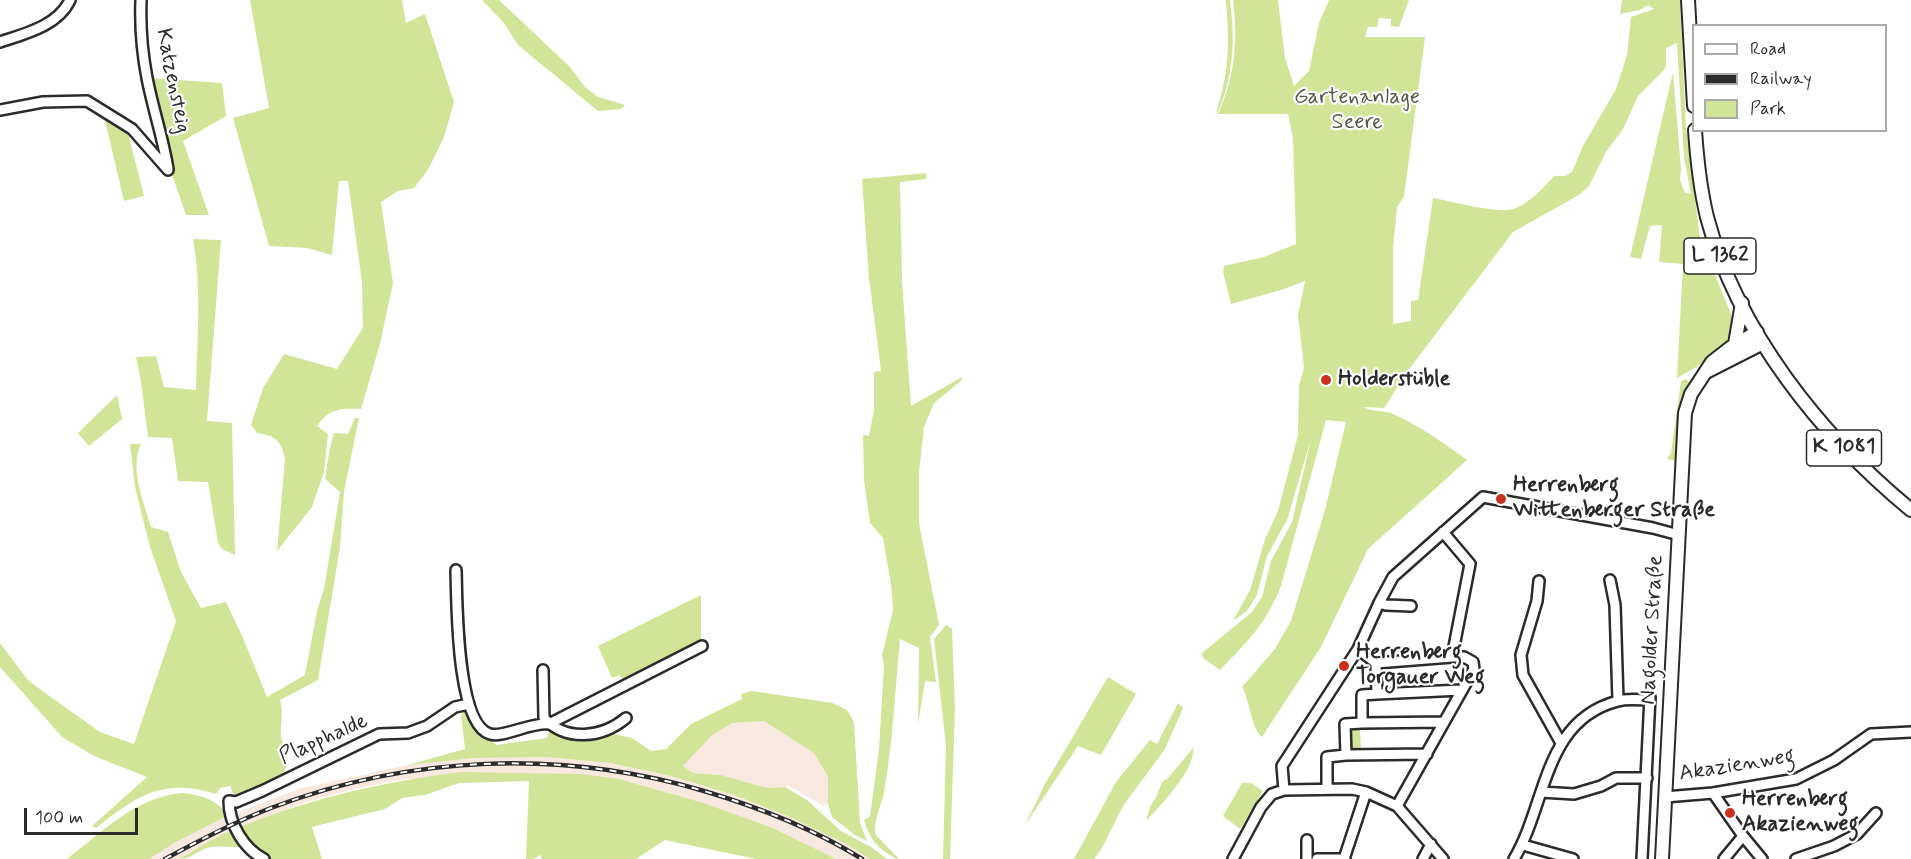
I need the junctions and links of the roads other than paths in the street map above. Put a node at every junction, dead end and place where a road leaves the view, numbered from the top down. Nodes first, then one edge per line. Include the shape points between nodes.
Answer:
1 (70, 0) edge
2 (141, 0) edge
3 (1688, 0) edge
4 (0, 42) edge
5 (1692, 71) edge
6 (0, 110) edge
7 (1695, 132) edge
8 (1742, 303) junction
9 (1760, 338) junction
10 (1736, 344) junction
11 (1706, 372) junction
12 (1911, 510) edge
13 (1443, 532) junction
14 (1679, 535) junction
15 (456, 570) dead end
16 (1610, 580) dead end
17 (1539, 581) dead end
18 (1379, 603) junction
19 (1412, 606) dead end
20 (702, 646) dead end
21 (1358, 649) junction
22 (1452, 657) junction
23 (1376, 663) junction
24 (543, 670) dead end
25 (1461, 690) junction
26 (1377, 694) junction
27 (1618, 701) junction
28 (469, 704) junction
29 (626, 718) dead end
30 (1444, 722) junction
31 (1362, 723) junction
32 (549, 724) junction
33 (1911, 732) edge
34 (1560, 743) junction
35 (1427, 754) junction
36 (1346, 755) junction
37 (1647, 778) junction
38 (1327, 789) junction
39 (1284, 790) junction
40 (1366, 792) junction
41 (1541, 792) junction
42 (1713, 793) junction
43 (1665, 797) junction
44 (1397, 806) junction
45 (1876, 813) dead end
46 (1743, 836) junction
47 (1307, 840) dead end
48 (1431, 844) junction
49 (1523, 845) junction
50 (264, 859) edge
51 (1233, 859) edge
52 (1307, 859) edge
53 (1317, 859) edge
54 (1344, 859) edge
55 (1423, 859) edge
56 (1443, 859) edge
57 (1514, 859) edge
58 (1573, 859) edge
59 (1642, 859) edge
60 (1662, 859) edge
61 (1724, 859) edge
62 (1762, 859) edge
63 (1796, 859) edge

1 - 4 street via 41,27
2 - 6 street, Katzensteig via 140,32 147,78 168,170 132,129 87,100 43,102
3 - 5 main road
7 - 8 main road, L 1362 via 1708,219
8 - 9 main road, L 1362
8 - 10 main road, L 1362
9 - 10 main road, Nagolder Straße
9 - 11 main road
9 - 12 main road, K 1081 via 1786,378 1837,441
10 - 11 main road, Nagolder Straße via 1716,358
11 - 14 main road, Nagolder Straße via 1691,394 1684,421
13 - 14 street via 1482,497
13 - 18 street via 1393,578
13 - 22 street via 1470,564
14 - 43 main road, Nagolder Straße
15 - 28 street via 461,667
16 - 27 street via 1615,605
17 - 34 street via 1521,655 1523,675
18 - 19 street
18 - 21 street
20 - 32 street
21 - 23 street
21 - 39 street via 1282,766
22 - 23 street
22 - 25 street via 1473,662 1474,669
23 - 26 street
24 - 32 street via 544,718
25 - 26 street
25 - 30 street
26 - 31 street via 1362,695
27 - 34 street via 1588,714
27 - 37 street via 1650,699
28 - 32 street via 476,722 489,734
28 - 50 street, Plapphalde via 455,707 427,726 408,733 379,734 262,791 237,802 229,801 229,813 240,836 248,848
29 - 32 street via 598,733 560,732
30 - 31 street
30 - 35 street
31 - 36 street via 1345,724
33 - 42 street, Akazienweg via 1871,734 1834,760 1796,779
34 - 41 street
35 - 36 street
35 - 44 street
36 - 38 street via 1328,757
37 - 41 street via 1616,778 1574,794
37 - 59 street
38 - 39 street
38 - 40 street
39 - 51 street via 1272,794 1261,807
40 - 44 street
40 - 54 street
41 - 49 street
42 - 43 street, Akazienweg
42 - 46 street
43 - 60 main road, Nagolder Straße
44 - 48 street
45 - 63 street via 1857,834
46 - 61 street
46 - 62 street
47 - 52 street
48 - 55 street
48 - 56 street
49 - 57 street
49 - 58 street
53 - 54 street

